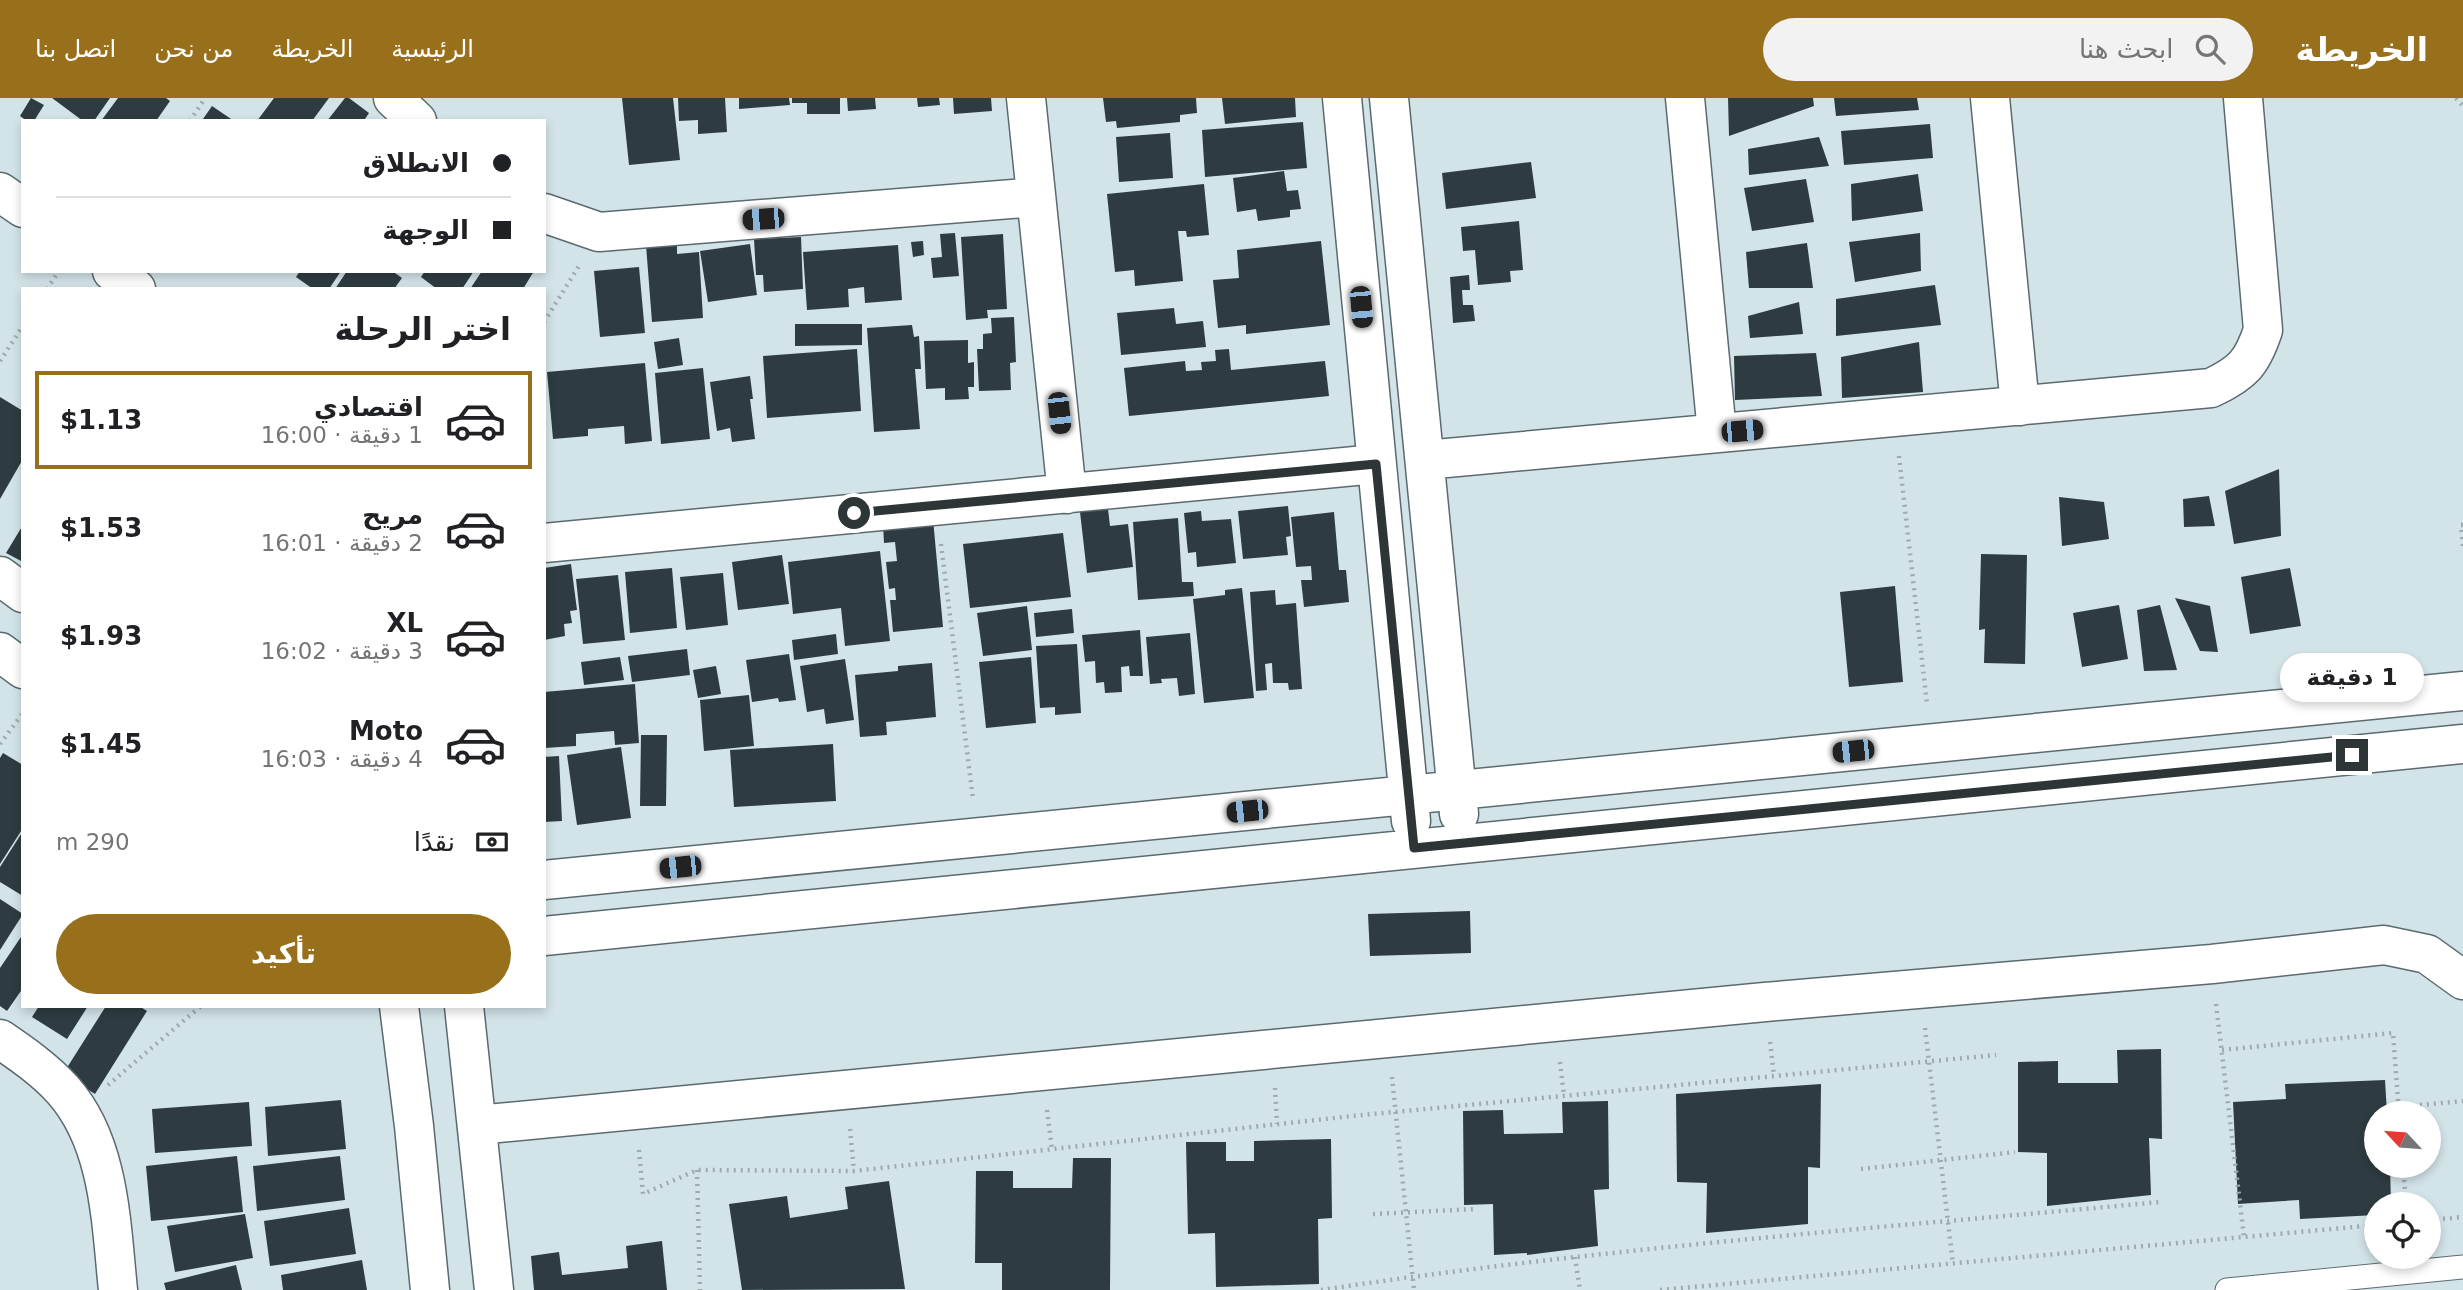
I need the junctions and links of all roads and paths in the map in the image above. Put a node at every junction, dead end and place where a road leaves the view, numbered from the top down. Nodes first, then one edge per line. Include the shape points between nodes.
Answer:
1 (205, 98) edge
2 (393, 98) edge
3 (1026, 98) edge
4 (1342, 98) edge
5 (1389, 98) edge
6 (1685, 98) edge
7 (1990, 98) edge
8 (2243, 98) edge
9 (2456, 98) edge
10 (2463, 106) edge
11 (191, 119) edge
12 (415, 119) edge
13 (0, 192) edge
14 (1036, 198) junction
15 (21, 207) edge
16 (546, 214) edge
17 (599, 232) junction
18 (115, 273) edge
19 (133, 287) edge
20 (546, 319) edge
21 (21, 329) edge
22 (0, 360) edge
23 (2020, 406) junction
24 (1894, 417) junction
25 (1717, 433) junction
26 (1425, 460) junction
27 (1376, 464) junction
28 (1067, 494) junction
29 (936, 505) junction
30 (2463, 525) edge
31 (546, 543) edge
32 (2463, 547) edge
33 (0, 576) edge
34 (21, 592) edge
35 (2463, 691) edge
36 (21, 716) edge
37 (1931, 743) junction
38 (0, 744) edge
39 (2463, 744) edge
40 (1457, 790) junction
41 (1409, 795) junction
42 (978, 837) junction
43 (1462, 844) junction
44 (1414, 848) junction
45 (546, 880) edge
46 (546, 936) edge
47 (2212, 964) junction
48 (2463, 980) edge
49 (1920, 988) junction
50 (199, 1008) edge
51 (399, 1008) edge
52 (464, 1008) edge
53 (1388, 1038) junction
54 (0, 1039) edge
55 (2222, 1050) junction
56 (1996, 1055) dead end
57 (1929, 1062) junction
58 (2398, 1101) edge
59 (2463, 1101) edge
60 (2441, 1104) edge
61 (77, 1111) junction
62 (635, 1111) junction
63 (1396, 1112) junction
64 (477, 1125) junction
65 (2015, 1152) dead end
66 (1941, 1160) junction
67 (1861, 1169) dead end
68 (698, 1170) junction
69 (2160, 1202) dead end
70 (1476, 1209) dead end
71 (1406, 1213) junction
72 (1373, 1214) dead end
73 (2463, 1217) edge
74 (2441, 1219) edge
75 (1948, 1222) junction
76 (2364, 1226) edge
77 (2244, 1237) junction
78 (1575, 1257) junction
79 (1954, 1264) junction
80 (2463, 1267) edge
81 (1413, 1276) junction
82 (118, 1290) edge
83 (430, 1290) edge
84 (494, 1290) edge
85 (700, 1290) edge
86 (1321, 1290) edge
87 (1414, 1290) edge
88 (1580, 1290) edge
89 (1660, 1290) edge
90 (2227, 1290) edge

1 - 11 path
2 - 12 street
3 - 14 street
4 - 27 street
5 - 26 street
6 - 25 street
7 - 23 street
8 - 23 street via 2263,330 2255,356 2236,376 2211,388
9 - 10 path
13 - 15 street
14 - 17 street
14 - 28 street
16 - 17 street
17 - 20 path
18 - 19 street
21 - 22 path
23 - 24 street
24 - 25 street
24 - 37 path
25 - 26 street
26 - 40 street
27 - 28 street
27 - 41 street
28 - 29 street
29 - 31 street
29 - 42 path
30 - 32 path
33 - 34 street
35 - 37 street
36 - 38 path
37 - 40 street
39 - 43 street
40 - 41 street
40 - 43 street
41 - 42 street
41 - 44 street
42 - 45 street
43 - 44 street
44 - 46 street
47 - 48 street via 2384,945 2427,954
47 - 49 street
47 - 55 path
49 - 53 street
49 - 57 path
50 - 61 path
51 - 83 street
52 - 64 street
53 - 62 street
53 - 63 path
54 - 61 street via 31,1061
55 - 58 path via 2393,1033
55 - 77 path
56 - 57 path
57 - 63 path
57 - 66 path
59 - 60 path
61 - 82 street via 102,1170
62 - 64 street
62 - 68 path via 643,1194
63 - 68 path via 854,1171
63 - 71 path
64 - 84 street
65 - 66 path
66 - 67 path
66 - 75 path
68 - 85 path
69 - 75 path
70 - 71 path
71 - 72 path
71 - 81 path
73 - 74 path
75 - 78 path
75 - 79 path
76 - 77 path
77 - 79 path
78 - 81 path
78 - 88 path
79 - 89 path
80 - 90 lane
81 - 86 path
81 - 87 path

